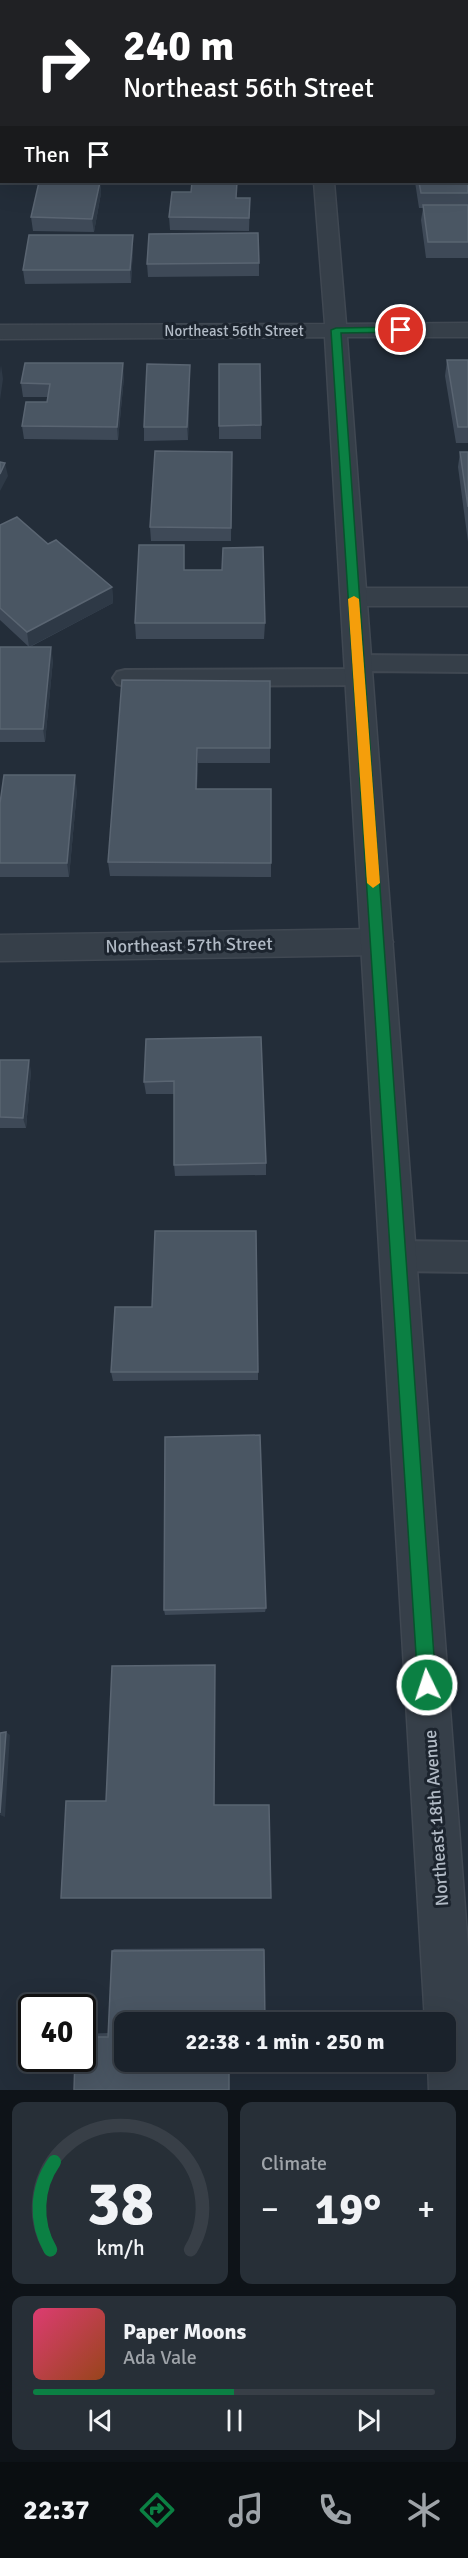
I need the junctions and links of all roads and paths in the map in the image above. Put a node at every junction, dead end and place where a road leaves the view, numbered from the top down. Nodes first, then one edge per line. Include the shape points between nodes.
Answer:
1 (324, 183) edge
2 (336, 330) junction
3 (468, 330) edge
4 (0, 332) edge
5 (354, 597) junction
6 (468, 597) edge
7 (468, 664) edge
8 (359, 670) junction
9 (125, 678) edge
10 (377, 942) junction
11 (0, 948) edge
12 (399, 1256) junction
13 (468, 1257) edge
14 (454, 2090) edge

1 - 2 street, Northeast 18th Avenue
2 - 3 street, Northeast 56th Street
2 - 4 street, Northeast 56th Street
2 - 5 street, Northeast 18th Avenue
5 - 6 street
5 - 8 street, Northeast 18th Avenue
7 - 8 lane
8 - 9 lane
8 - 10 street, Northeast 18th Avenue
10 - 11 street, Northeast 57th Street
10 - 12 street, Northeast 18th Avenue
12 - 13 lane
12 - 14 street, Northeast 18th Avenue

